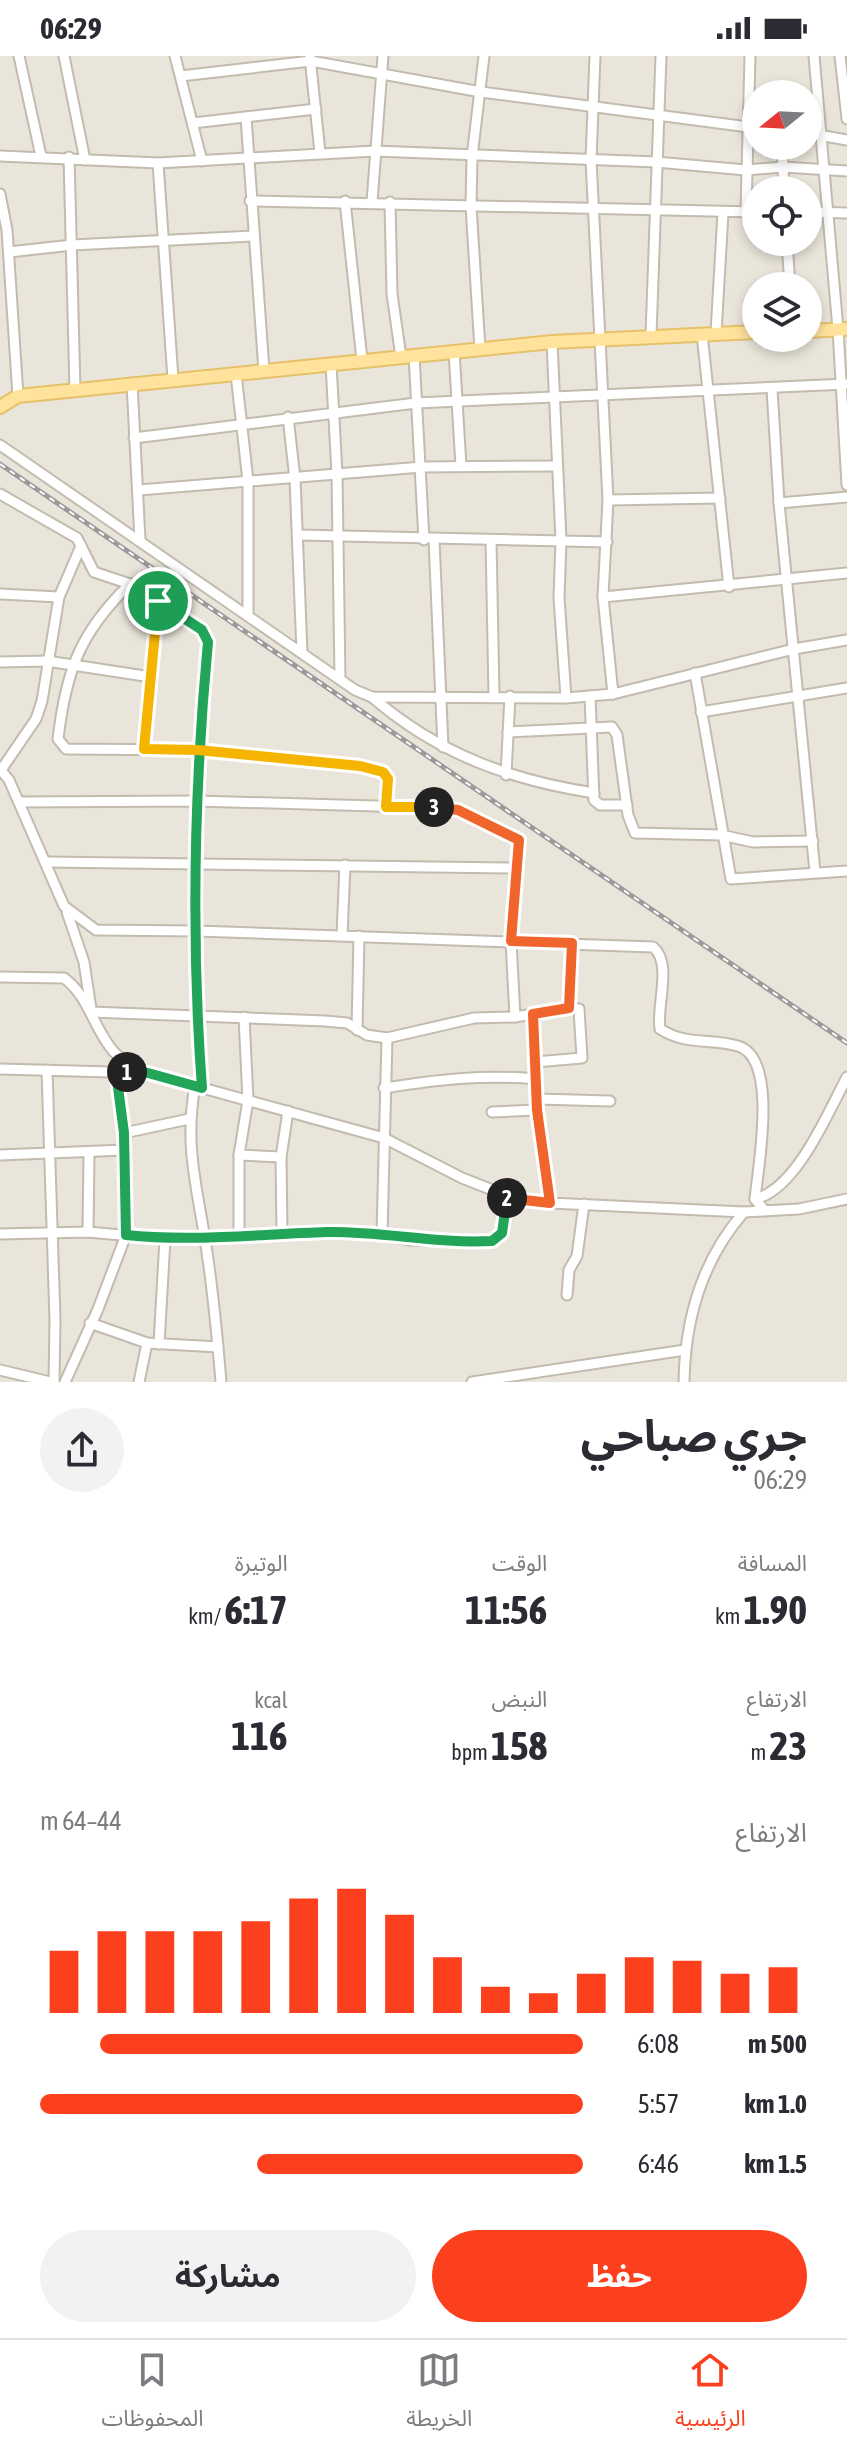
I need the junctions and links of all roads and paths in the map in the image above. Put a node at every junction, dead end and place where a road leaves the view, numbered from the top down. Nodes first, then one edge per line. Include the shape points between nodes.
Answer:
1 (19, 56) edge
2 (64, 56) edge
3 (175, 56) edge
4 (383, 56) edge
5 (484, 56) edge
6 (595, 56) edge
7 (661, 56) edge
8 (750, 56) edge
9 (814, 56) edge
10 (840, 56) edge
11 (311, 59) edge
12 (181, 76) junction
13 (382, 76) junction
14 (750, 80) edge
15 (816, 80) edge
16 (481, 92) junction
17 (595, 106) junction
18 (316, 109) junction
19 (846, 110) edge
20 (659, 114) junction
21 (246, 117) junction
22 (847, 119) edge
23 (193, 123) junction
24 (742, 127) edge
25 (822, 134) edge
26 (847, 140) edge
27 (375, 151) junction
28 (320, 153) junction
29 (0, 156) edge
30 (41, 156) junction
31 (248, 156) junction
32 (69, 157) junction
33 (472, 157) junction
34 (822, 157) edge
35 (85, 160) junction
36 (591, 160) junction
37 (747, 160) edge
38 (783, 160) edge
39 (202, 161) junction
40 (656, 162) junction
41 (158, 163) junction
42 (783, 167) junction
43 (823, 169) junction
44 (746, 170) junction
45 (847, 171) edge
46 (747, 176) edge
47 (783, 176) edge
48 (0, 194) edge
49 (250, 201) junction
50 (345, 201) junction
51 (372, 202) junction
52 (390, 202) junction
53 (471, 206) junction
54 (593, 210) junction
55 (655, 210) junction
56 (742, 212) edge
57 (822, 212) edge
58 (827, 212) junction
59 (723, 213) junction
60 (847, 213) edge
61 (4, 230) edge
62 (253, 236) junction
63 (165, 241) junction
64 (72, 245) junction
65 (9, 252) junction
66 (0, 291) edge
67 (11, 292) junction
68 (842, 329) edge
69 (822, 330) edge
70 (742, 332) edge
71 (716, 333) junction
72 (702, 334) junction
73 (651, 335) junction
74 (601, 338) junction
75 (552, 342) junction
76 (480, 349) junction
77 (454, 351) junction
78 (408, 356) junction
79 (362, 360) junction
80 (331, 364) junction
81 (264, 371) junction
82 (236, 374) junction
83 (173, 379) junction
84 (132, 383) junction
85 (844, 384) edge
86 (75, 389) junction
87 (772, 389) junction
88 (707, 392) junction
89 (604, 396) junction
90 (553, 397) junction
91 (6, 400) edge
92 (456, 401) junction
93 (416, 403) junction
94 (332, 412) junction
95 (288, 417) junction
96 (240, 424) junction
97 (134, 438) junction
98 (0, 445) edge
99 (461, 466) junction
100 (557, 466) junction
101 (422, 467) junction
102 (337, 474) junction
103 (295, 479) junction
104 (248, 481) junction
105 (847, 485) edge
106 (139, 490) junction
107 (0, 494) edge
108 (847, 497) edge
109 (720, 498) junction
110 (608, 500) junction
111 (779, 503) junction
112 (298, 535) junction
113 (338, 536) junction
114 (140, 540) junction
115 (429, 540) junction
116 (491, 540) junction
117 (561, 540) junction
118 (607, 542) junction
119 (81, 546) junction
120 (847, 573) edge
121 (786, 579) junction
122 (130, 584) junction
123 (729, 587) junction
124 (0, 594) edge
125 (59, 597) junction
126 (603, 597) junction
127 (158, 601) junction
128 (248, 614) junction
129 (847, 640) edge
130 (794, 649) junction
131 (302, 652) junction
132 (47, 661) junction
133 (0, 662) edge
134 (74, 665) junction
135 (695, 673) junction
136 (151, 677) junction
137 (340, 679) junction
138 (847, 688) edge
139 (613, 694) junction
140 (443, 696) junction
141 (494, 696) junction
142 (510, 696) junction
143 (590, 696) junction
144 (372, 697) junction
145 (799, 697) junction
146 (566, 698) junction
147 (701, 712) junction
148 (590, 728) junction
149 (508, 732) junction
150 (443, 747) junction
151 (144, 749) junction
152 (198, 750) junction
153 (1, 770) edge
154 (506, 775) junction
155 (594, 793) junction
156 (197, 801) junction
157 (19, 802) junction
158 (627, 805) junction
159 (386, 807) junction
160 (721, 835) junction
161 (813, 841) junction
162 (47, 862) junction
163 (197, 863) junction
164 (345, 865) junction
165 (515, 868) junction
166 (847, 871) edge
167 (815, 872) junction
168 (64, 906) junction
169 (196, 931) junction
170 (342, 935) junction
171 (359, 936) junction
172 (511, 941) junction
173 (572, 943) junction
174 (0, 977) edge
175 (569, 1008) junction
176 (92, 1014) junction
177 (533, 1014) junction
178 (197, 1016) junction
179 (244, 1017) junction
180 (515, 1017) junction
181 (357, 1030) junction
182 (387, 1038) junction
183 (535, 1062) junction
184 (0, 1069) edge
185 (47, 1070) junction
186 (116, 1072) junction
187 (148, 1073) junction
188 (847, 1077) edge
189 (535, 1079) junction
190 (199, 1087) junction
191 (384, 1088) junction
192 (537, 1099) junction
193 (248, 1100) junction
194 (610, 1101) dead end
195 (537, 1110) junction
196 (288, 1111) junction
197 (492, 1112) dead end
198 (189, 1119) junction
199 (124, 1133) junction
200 (384, 1138) junction
201 (125, 1150) junction
202 (89, 1152) junction
203 (50, 1153) junction
204 (0, 1155) edge
205 (239, 1155) junction
206 (281, 1157) junction
207 (508, 1196) junction
208 (755, 1199) junction
209 (847, 1199) edge
210 (550, 1203) junction
211 (584, 1204) junction
212 (765, 1211) junction
213 (744, 1212) junction
214 (52, 1232) junction
215 (88, 1232) junction
216 (0, 1234) edge
217 (382, 1234) junction
218 (126, 1235) junction
219 (282, 1235) junction
220 (205, 1236) junction
221 (239, 1238) junction
222 (165, 1239) junction
223 (567, 1295) dead end
224 (90, 1323) junction
225 (147, 1343) junction
226 (159, 1344) junction
227 (218, 1347) junction
228 (685, 1350) junction
229 (0, 1370) edge
230 (52, 1382) edge
231 (65, 1382) edge
232 (139, 1382) edge
233 (221, 1382) edge
234 (472, 1382) edge
235 (684, 1382) edge

1 - 30 street
2 - 35 street
3 - 12 street
4 - 13 street
5 - 16 street
6 - 17 street
7 - 20 street
8 - 14 street
9 - 15 street
10 - 19 street
11 - 12 street
11 - 13 street
11 - 18 street
12 - 23 street
13 - 16 street
13 - 27 street
16 - 17 street
16 - 33 street
17 - 20 street
17 - 36 street
18 - 21 street
18 - 28 street
19 - 22 street
20 - 24 street
20 - 40 street
21 - 23 street
21 - 31 street
23 - 39 street
25 - 26 street
27 - 28 street
27 - 33 street
27 - 51 street
28 - 31 street
29 - 30 street
30 - 32 street
31 - 39 street
31 - 49 street
32 - 35 street
32 - 64 street
33 - 36 street
33 - 53 street
34 - 43 street
35 - 41 street
36 - 40 street
36 - 54 street
37 - 44 street
38 - 42 street
39 - 41 street
40 - 44 street
40 - 55 street
41 - 63 street
42 - 43 street
42 - 44 street
42 - 47 street
43 - 45 street
43 - 58 street
44 - 46 street
48 - 61 street
49 - 50 street
49 - 62 street
50 - 51 street
50 - 79 street
51 - 52 street
52 - 53 street
52 - 78 street via 392,294
53 - 54 street
53 - 76 street
54 - 55 street
54 - 74 street
55 - 59 street
55 - 73 street
56 - 59 street
57 - 58 street
58 - 60 street
58 - 68 street
59 - 71 street
61 - 65 street
62 - 63 street
62 - 81 street
63 - 64 street
63 - 83 street
64 - 65 street
64 - 86 street
65 - 67 street
66 - 67 street
67 - 91 street
68 - 69 main road
68 - 85 street
70 - 71 main road
71 - 72 main road
72 - 73 main road
72 - 88 street
73 - 74 main road
74 - 75 main road
74 - 89 street
75 - 76 main road
75 - 90 street
76 - 77 main road
77 - 78 main road
77 - 92 street
78 - 79 main road
78 - 93 street
79 - 80 main road
80 - 81 main road
80 - 94 street
81 - 82 main road
82 - 83 main road
82 - 96 street
83 - 84 main road
84 - 86 main road
84 - 97 street
85 - 87 street
85 - 105 street
86 - 91 main road
87 - 88 street
87 - 111 street
88 - 89 street
88 - 109 street
89 - 90 street
89 - 110 street
90 - 92 street
90 - 100 street
92 - 93 street
92 - 99 street
93 - 94 street
93 - 101 street
94 - 95 street
94 - 102 street
95 - 96 street
95 - 103 street
96 - 97 street
96 - 104 street
97 - 106 street
98 - 114 street
99 - 100 street
99 - 101 street
100 - 117 street
101 - 102 street
101 - 115 street
102 - 103 street
102 - 113 street
103 - 104 street
103 - 112 street
104 - 106 street
104 - 128 street
106 - 114 street
107 - 119 street via 77,538
108 - 111 street
109 - 110 street
109 - 123 street
110 - 118 street
111 - 121 street
112 - 113 street
112 - 131 street
113 - 115 street
113 - 137 street
114 - 128 street
115 - 116 street
115 - 140 street
116 - 117 street
116 - 141 street
117 - 118 street
117 - 146 street
118 - 126 street
119 - 122 street via 94,572
119 - 125 street
120 - 121 street
121 - 123 street
121 - 130 street
122 - 127 street
122 - 134 street via 92,626
123 - 126 street
124 - 125 street
125 - 132 street
126 - 139 street
127 - 136 street
127 - 152 street via 202,630 208,642
128 - 131 street
129 - 130 street
130 - 135 street
130 - 145 street
131 - 137 street
132 - 133 street
132 - 134 street
132 - 153 street via 36,719
134 - 136 street
134 - 151 street via 63,696 61,744 66,749
135 - 139 street
135 - 147 street
136 - 151 street
137 - 144 street
138 - 145 street
139 - 143 street
140 - 141 street
140 - 144 street
140 - 150 street
141 - 142 street
142 - 146 street
142 - 149 street
143 - 146 street
143 - 148 street
144 - 150 street
145 - 147 street
145 - 161 street
147 - 160 street
148 - 149 street
148 - 155 street
148 - 158 street via 612,727 617,735
149 - 154 street
150 - 154 street
151 - 152 street
152 - 156 street
152 - 159 street via 383,772 388,779
153 - 157 street
154 - 155 street
155 - 158 street via 600,805
156 - 157 street
156 - 159 street
156 - 163 street
157 - 162 street
158 - 160 street via 635,833
159 - 165 street via 458,810 519,840
160 - 161 street via 753,842
160 - 167 street via 731,879
161 - 167 street
162 - 163 street
162 - 168 street
163 - 164 street
163 - 169 street
164 - 165 street
164 - 170 street
165 - 172 street
166 - 167 street
168 - 169 street via 96,930
168 - 176 street via 84,962
169 - 170 street
169 - 178 street
170 - 171 street
171 - 172 street
171 - 181 street
172 - 173 street
172 - 180 street
173 - 175 street
173 - 208 street via 657,949 662,967 660,1029 690,1042 736,1045 756,1062 763,1099
174 - 176 street via 64,978
175 - 177 street
175 - 183 street via 580,1011 582,1058
176 - 178 street
176 - 187 street via 117,1055
177 - 180 street
177 - 183 street
178 - 179 street
178 - 190 street
179 - 181 street via 347,1023
179 - 193 street
180 - 182 street via 466,1020
181 - 182 street
182 - 191 street
183 - 189 street
184 - 185 street
185 - 186 street
185 - 203 street
186 - 187 street
186 - 199 street
187 - 190 street
188 - 208 street via 812,1143 770,1194
189 - 191 street via 453,1077
189 - 192 street
190 - 193 street
190 - 198 street
191 - 200 street
192 - 194 street
192 - 195 street
193 - 196 street
193 - 205 street
195 - 197 street
195 - 210 street
196 - 200 street
196 - 206 street
198 - 199 street
198 - 220 street via 190,1160
199 - 201 street
200 - 207 street
200 - 217 street
201 - 202 street
201 - 218 street
202 - 203 street
202 - 215 street
203 - 204 street
203 - 214 street
205 - 206 street
205 - 221 street
206 - 219 street
207 - 210 street
207 - 217 street via 502,1233 492,1241 408,1240
208 - 212 street
209 - 212 street
210 - 211 street
211 - 213 street
211 - 223 street
212 - 213 street
213 - 228 street via 721,1238 697,1294
214 - 215 street
214 - 216 street
214 - 230 street
215 - 218 street
217 - 219 street
218 - 222 street
218 - 224 street
219 - 221 street
220 - 221 street
220 - 222 street
220 - 227 street
222 - 226 street
224 - 225 street
224 - 231 street
225 - 226 street
225 - 232 street
226 - 227 street
227 - 233 street
228 - 234 street
228 - 235 street
229 - 230 street

